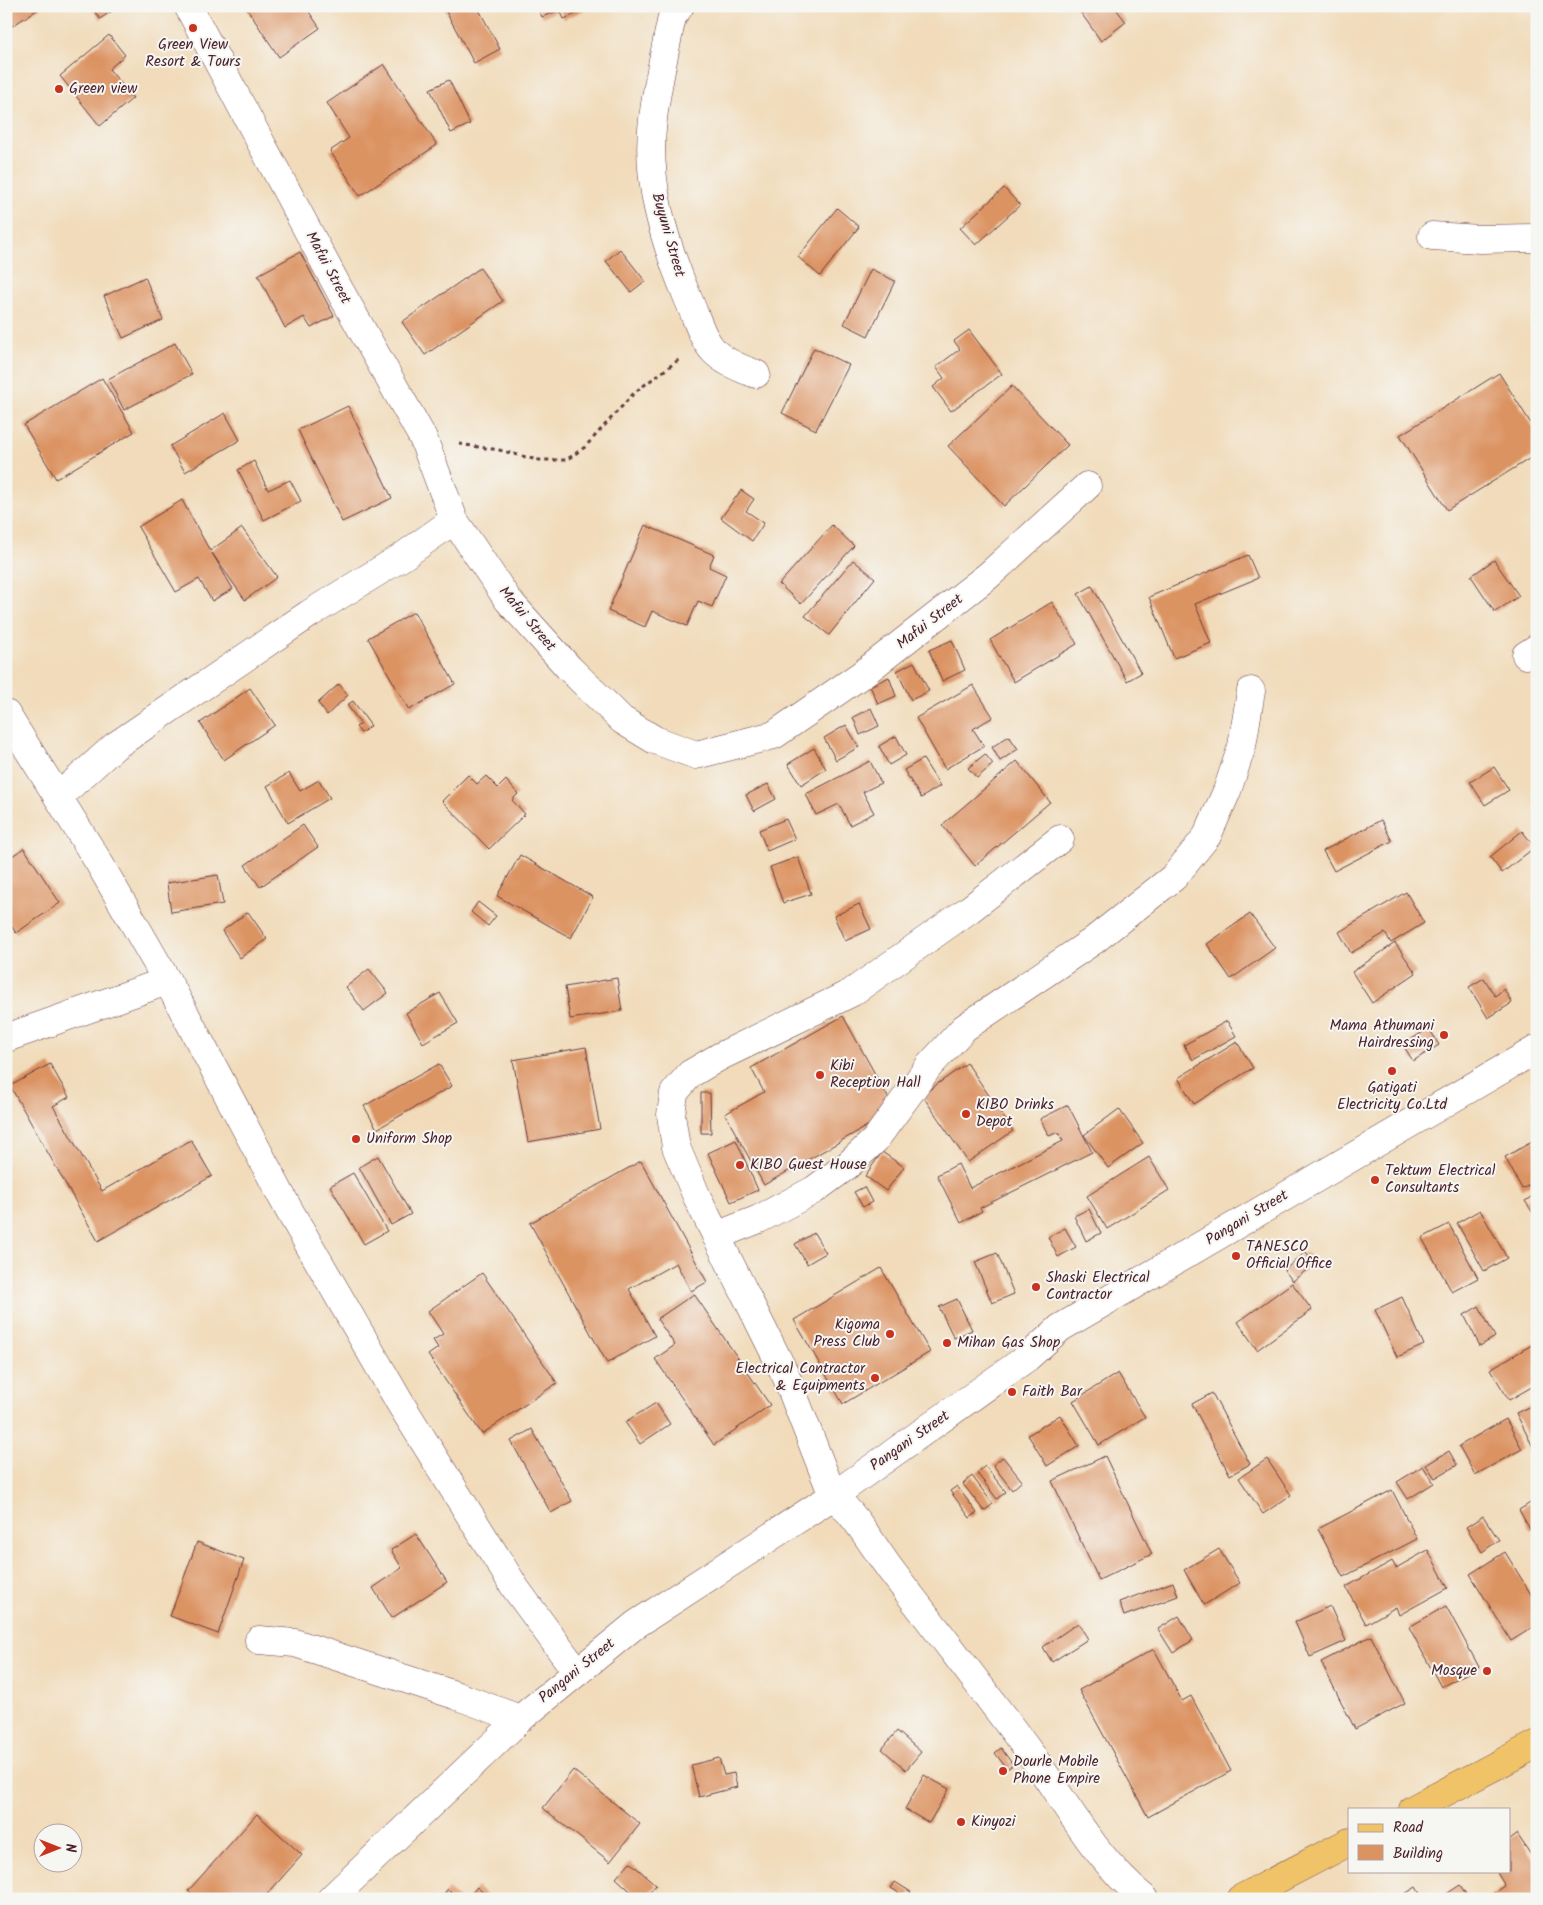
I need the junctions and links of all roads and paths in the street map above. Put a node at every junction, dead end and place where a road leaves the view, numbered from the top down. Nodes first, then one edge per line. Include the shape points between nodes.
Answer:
1 (188, 6) edge
2 (680, 6) edge
3 (1432, 236) dead end
4 (1537, 238) edge
5 (705, 341) junction
6 (756, 374) dead end
7 (423, 438) junction
8 (1087, 486) dead end
9 (454, 520) junction
10 (1251, 690) dead end
11 (6, 714) edge
12 (58, 797) junction
13 (1060, 839) dead end
14 (166, 980) junction
15 (6, 1038) edge
16 (1537, 1049) edge
17 (716, 1236) junction
18 (832, 1496) junction
19 (259, 1640) dead end
20 (576, 1671) junction
21 (520, 1719) junction
22 (1537, 1744) edge
23 (1415, 1808) edge
24 (1348, 1843) edge
25 (331, 1899) edge
26 (1145, 1899) edge
27 (1240, 1899) edge

1 - 7 street, Mafui Street via 340,291
2 - 5 street, Buyuni Street via 672,18 652,120 652,172 661,223
3 - 4 street
5 - 6 street, Buyuni Street via 734,367
5 - 7 path via 635,392 585,447 566,460 537,460 499,450
7 - 9 street, Mafui Street
8 - 9 street, Mafui Street via 989,575 862,676 774,735 696,755 655,740 622,720 569,668 508,600
9 - 12 street via 115,746
10 - 17 street via 1242,746 1227,792 1207,836 1174,877 1093,942 964,1028 929,1066 875,1140 848,1165 814,1190 759,1219
11 - 12 street
12 - 14 street
13 - 17 street via 970,909 852,993 690,1074 674,1093 671,1115 676,1147
14 - 15 street
14 - 20 street via 289,1210 400,1403 516,1590
16 - 18 street, Pangani Street via 1060,1328 1028,1357
17 - 18 street via 786,1376
18 - 20 street, Pangani Street via 635,1625
18 - 26 street via 849,1509 883,1559 985,1692 1100,1855
19 - 21 street via 295,1643
20 - 21 street, Pangani Street
21 - 25 street, Pangani Street
22 - 23 main road
24 - 27 main road

